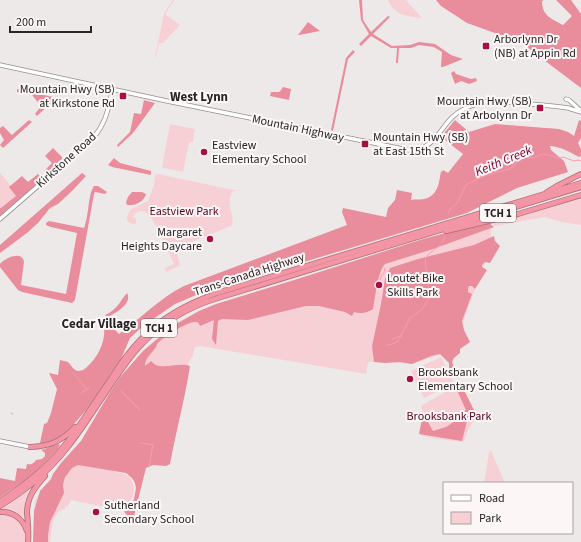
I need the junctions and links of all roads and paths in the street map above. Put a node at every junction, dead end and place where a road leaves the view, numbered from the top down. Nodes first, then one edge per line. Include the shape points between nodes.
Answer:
1 (0, 65) edge
2 (112, 89) junction
3 (566, 99) dead end
4 (581, 111) edge
5 (581, 174) edge
6 (581, 184) edge
7 (581, 187) edge
8 (544, 195) junction
9 (581, 195) edge
10 (0, 219) edge
11 (428, 234) junction
12 (88, 412) junction
13 (0, 441) edge
14 (30, 447) joint
15 (66, 449) junction
16 (0, 502) edge
17 (0, 506) edge
18 (0, 512) edge
19 (28, 534) junction
20 (28, 542) edge

1 - 2 main road, Mountain Highway
2 - 4 main road, Mountain Highway via 403,150 421,149 432,143 456,114 465,108 486,102 553,106
2 - 10 main road, Kirkstone Road via 106,118 94,137
3 - 4 main road
5 - 8 highway
6 - 8 highway, Trans-Canada Highway / TCH 1
7 - 11 highway, Trans-Canada Highway / TCH 1
8 - 12 highway, Trans-Canada Highway / TCH 1 via 217,293 188,304 142,337
9 - 11 highway via 512,215
11 - 15 highway, Trans-Canada Highway / TCH 1 via 218,298 181,313 159,328 133,354
12 - 14 highway via 59,441
12 - 16 highway, Trans-Canada Highway / TCH 1 via 49,463
13 - 14 main road
15 - 17 highway, Trans-Canada Highway / TCH 1 via 36,480
15 - 19 highway via 31,494 27,507
18 - 19 highway via 9,512 18,517
19 - 20 highway

